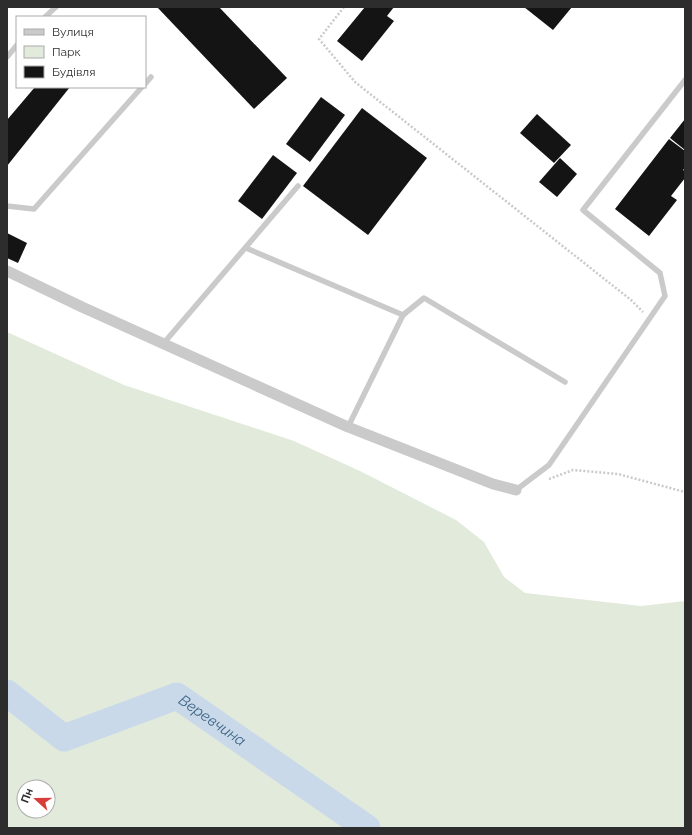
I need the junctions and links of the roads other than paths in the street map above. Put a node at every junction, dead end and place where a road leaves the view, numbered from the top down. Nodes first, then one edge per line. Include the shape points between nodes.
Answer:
1 (56, 7) edge
2 (46, 16) edge
3 (16, 46) edge
4 (7, 57) edge
5 (151, 77) dead end
6 (685, 80) edge
7 (146, 83) edge
8 (141, 88) edge
9 (298, 186) dead end
10 (7, 206) edge
11 (246, 248) junction
12 (7, 271) edge
13 (403, 315) junction
14 (164, 344) junction
15 (565, 382) dead end
16 (348, 427) junction
17 (516, 490) joint

1 - 2 lane
3 - 4 lane
5 - 7 lane
6 - 17 lane via 583,210 660,273 664,296 549,465
8 - 10 lane via 34,209
9 - 11 lane
11 - 13 lane
11 - 14 lane
12 - 14 street
13 - 15 lane via 424,298
13 - 16 lane
14 - 16 street
16 - 17 street via 493,484

